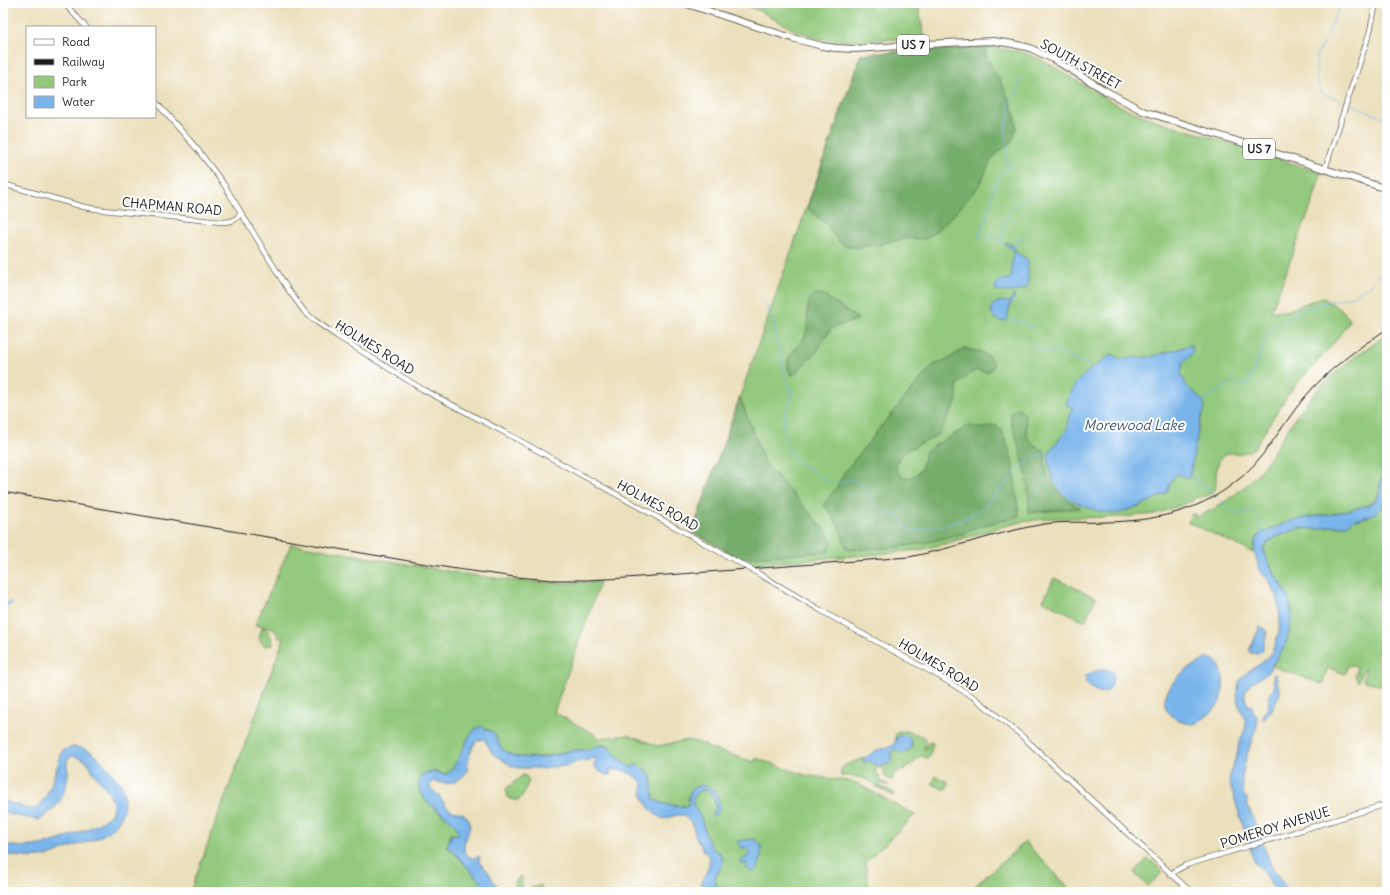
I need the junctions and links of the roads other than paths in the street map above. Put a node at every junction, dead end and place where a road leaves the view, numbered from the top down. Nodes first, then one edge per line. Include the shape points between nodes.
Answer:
1 (64, 3) edge
2 (684, 3) edge
3 (1376, 3) edge
4 (85, 26) edge
5 (156, 102) edge
6 (1325, 169) junction
7 (3, 184) edge
8 (1387, 189) edge
9 (241, 213) junction
10 (1387, 804) edge
11 (1171, 875) junction
12 (1191, 892) edge

1 - 4 street
2 - 6 highway, SOUTH STREET / US 7 via 792,38 836,48 994,41 1030,48 1144,110
3 - 6 street via 1370,31
5 - 9 street, HOLMES ROAD via 198,150
6 - 8 highway, SOUTH STREET / US 7
7 - 9 street, CHAPMAN ROAD via 98,210 221,222 238,218
9 - 11 street, HOLMES ROAD, bridge via 287,288 304,311 320,324 422,390 754,571 937,674 979,701 1022,736
10 - 11 street, POMEROY AVENUE via 1186,865
11 - 12 street, HOLMES ROAD

